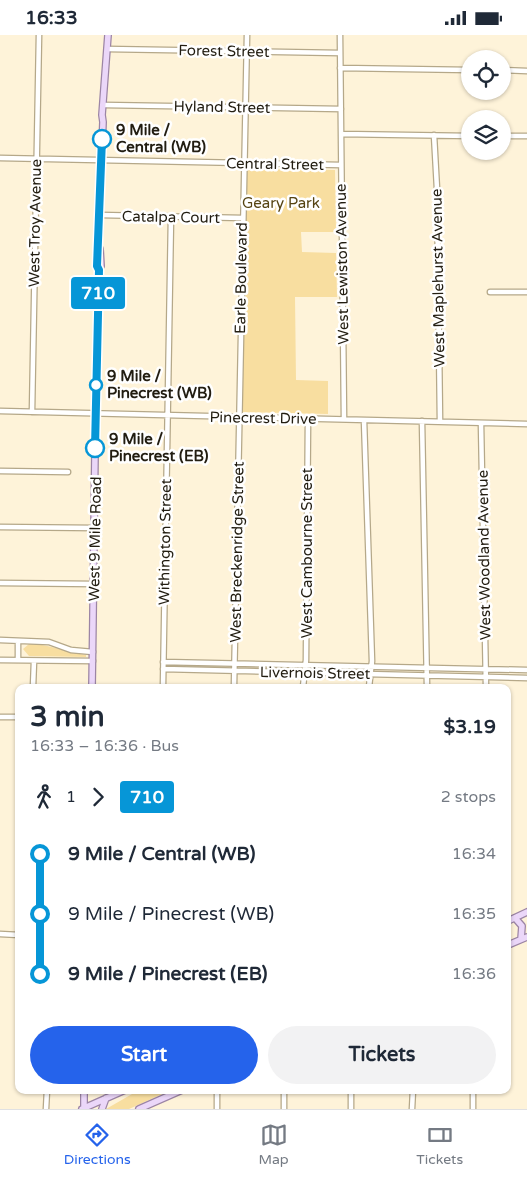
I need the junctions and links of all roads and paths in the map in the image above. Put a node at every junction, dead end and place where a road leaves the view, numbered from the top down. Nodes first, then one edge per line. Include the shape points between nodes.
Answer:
1 (39, 35) edge
2 (108, 35) edge
3 (247, 35) edge
4 (340, 35) edge
5 (108, 49) junction
6 (246, 51) junction
7 (340, 53) junction
8 (340, 68) junction
9 (461, 70) edge
10 (511, 71) edge
11 (527, 71) edge
12 (104, 105) junction
13 (246, 107) junction
14 (340, 109) junction
15 (340, 134) junction
16 (434, 135) junction
17 (461, 136) edge
18 (511, 136) edge
19 (527, 137) edge
20 (0, 159) edge
21 (36, 159) junction
22 (102, 161) junction
23 (244, 163) junction
24 (341, 165) junction
25 (100, 215) junction
26 (171, 217) junction
27 (242, 218) junction
28 (490, 292) dead end
29 (527, 292) edge
30 (0, 411) edge
31 (32, 412) junction
32 (96, 414) junction
33 (168, 416) junction
34 (239, 417) junction
35 (308, 419) junction
36 (344, 419) junction
37 (364, 420) junction
38 (422, 421) junction
39 (440, 422) junction
40 (481, 423) junction
41 (527, 424) edge
42 (0, 471) edge
43 (68, 472) dead end
44 (0, 527) edge
45 (96, 528) junction
46 (0, 583) edge
47 (95, 584) junction
48 (0, 640) edge
49 (18, 641) junction
50 (93, 652) junction
51 (0, 660) edge
52 (18, 660) junction
53 (34, 661) junction
54 (93, 661) junction
55 (163, 662) junction
56 (235, 664) junction
57 (305, 665) junction
58 (371, 667) junction
59 (426, 668) junction
60 (163, 669) junction
61 (486, 669) junction
62 (527, 670) edge
63 (235, 671) junction
64 (304, 673) junction
65 (370, 674) junction
66 (426, 675) junction
67 (486, 677) junction
68 (527, 678) edge
69 (33, 684) edge
70 (92, 684) edge
71 (162, 684) edge
72 (234, 684) edge
73 (303, 684) edge
74 (369, 684) edge
75 (427, 684) edge
76 (486, 684) edge
77 (0, 717) edge
78 (15, 717) edge
79 (527, 912) edge
80 (515, 917) junction
81 (511, 919) edge
82 (0, 934) edge
83 (15, 935) edge
84 (524, 938) edge
85 (511, 944) edge
86 (47, 1094) edge
87 (84, 1094) edge
88 (116, 1094) edge
89 (174, 1094) edge
90 (217, 1094) edge
91 (284, 1094) edge
92 (351, 1094) edge
93 (413, 1094) edge
94 (473, 1094) edge
95 (106, 1098) junction
96 (148, 1107) edge
97 (46, 1109) edge
98 (83, 1109) edge
99 (102, 1109) edge
100 (139, 1109) edge
101 (217, 1109) edge
102 (284, 1109) edge
103 (351, 1109) edge
104 (412, 1109) edge
105 (473, 1109) edge

1 - 21 street, West Troy Avenue
2 - 5 main road, West 9 Mile Road
3 - 6 street, Earle Boulevard
4 - 7 street, West Lewiston Avenue
5 - 6 street, Forest Street
5 - 12 main road, West 9 Mile Road
6 - 7 street, Forest Street
6 - 13 street, Earle Boulevard
7 - 8 street, West Lewiston Avenue
8 - 9 street
8 - 14 street, West Lewiston Avenue
10 - 11 street
12 - 13 street, Hyland Street
12 - 22 main road, West 9 Mile Road
13 - 14 street, Hyland Street
13 - 23 street, Earle Boulevard
14 - 15 street, West Lewiston Avenue
15 - 16 street
15 - 24 street, West Lewiston Avenue
16 - 17 street
16 - 39 street, West Maplehurst Avenue
18 - 19 street
20 - 21 street, Central Street
21 - 22 street, Central Street
21 - 31 street, West Troy Avenue
22 - 23 street, Central Street
22 - 25 main road, West 9 Mile Road
23 - 24 street, Central Street
23 - 27 street, Earle Boulevard
24 - 36 street, West Lewiston Avenue
25 - 26 street, Catalpa Court
25 - 32 main road, West 9 Mile Road
26 - 27 street, Catalpa Court
26 - 33 street, Withington Street
27 - 34 street, Earle Boulevard
28 - 29 street
30 - 31 street, Pinecrest Drive
31 - 32 street, Pinecrest Drive
32 - 33 street, Pinecrest Drive
32 - 45 main road, West 9 Mile Road
33 - 34 street, Pinecrest Drive
33 - 55 street, Withington Street
34 - 35 street, Pinecrest Drive
34 - 56 street, West Breckenridge Street
35 - 36 street, Pinecrest Drive
35 - 57 street, West Cambourne Street
36 - 37 street, Pinecrest Drive
37 - 38 street, Pinecrest Drive
37 - 58 street
38 - 39 street, Pinecrest Drive
38 - 59 street
39 - 40 street, Pinecrest Drive
40 - 41 street, Pinecrest Drive
40 - 61 street, West Woodland Avenue
42 - 43 street
44 - 45 street
45 - 47 main road, West 9 Mile Road
46 - 47 street
47 - 50 main road, West 9 Mile Road
48 - 49 street
49 - 50 street via 50,642 71,650
49 - 52 street
50 - 54 main road, West 9 Mile Road
51 - 52 street
52 - 53 street
53 - 54 street
53 - 69 street
54 - 70 main road, West 9 Mile Road
55 - 56 street, Livernois Street
55 - 60 street, Withington Street
56 - 57 street, Livernois Street
56 - 63 street, West Breckenridge Street
57 - 58 street, Livernois Street
57 - 64 street, West Cambourne Street
58 - 59 street, Livernois Street
58 - 65 street
59 - 61 street, Livernois Street
59 - 66 street
60 - 63 street, Livernois Street
60 - 71 street, Withington Street
61 - 62 street, Livernois Street
61 - 67 street, West Woodland Avenue
63 - 64 street, Livernois Street
63 - 72 street, West Breckenridge Street
64 - 65 street, Livernois Street
64 - 73 street, West Cambourne Street
65 - 66 street, Livernois Street
65 - 74 street
66 - 67 street, Livernois Street
66 - 75 street
67 - 68 street, Livernois Street
67 - 76 street, West Woodland Avenue
77 - 78 street
79 - 80 main road
80 - 81 main road
80 - 84 main road via 522,926
82 - 83 street
84 - 85 main road
86 - 97 street
87 - 98 main road
88 - 95 main road
89 - 96 main road
90 - 101 street
91 - 102 street
92 - 103 street
93 - 104 street
94 - 105 street
95 - 98 main road
95 - 99 main road
96 - 100 main road

